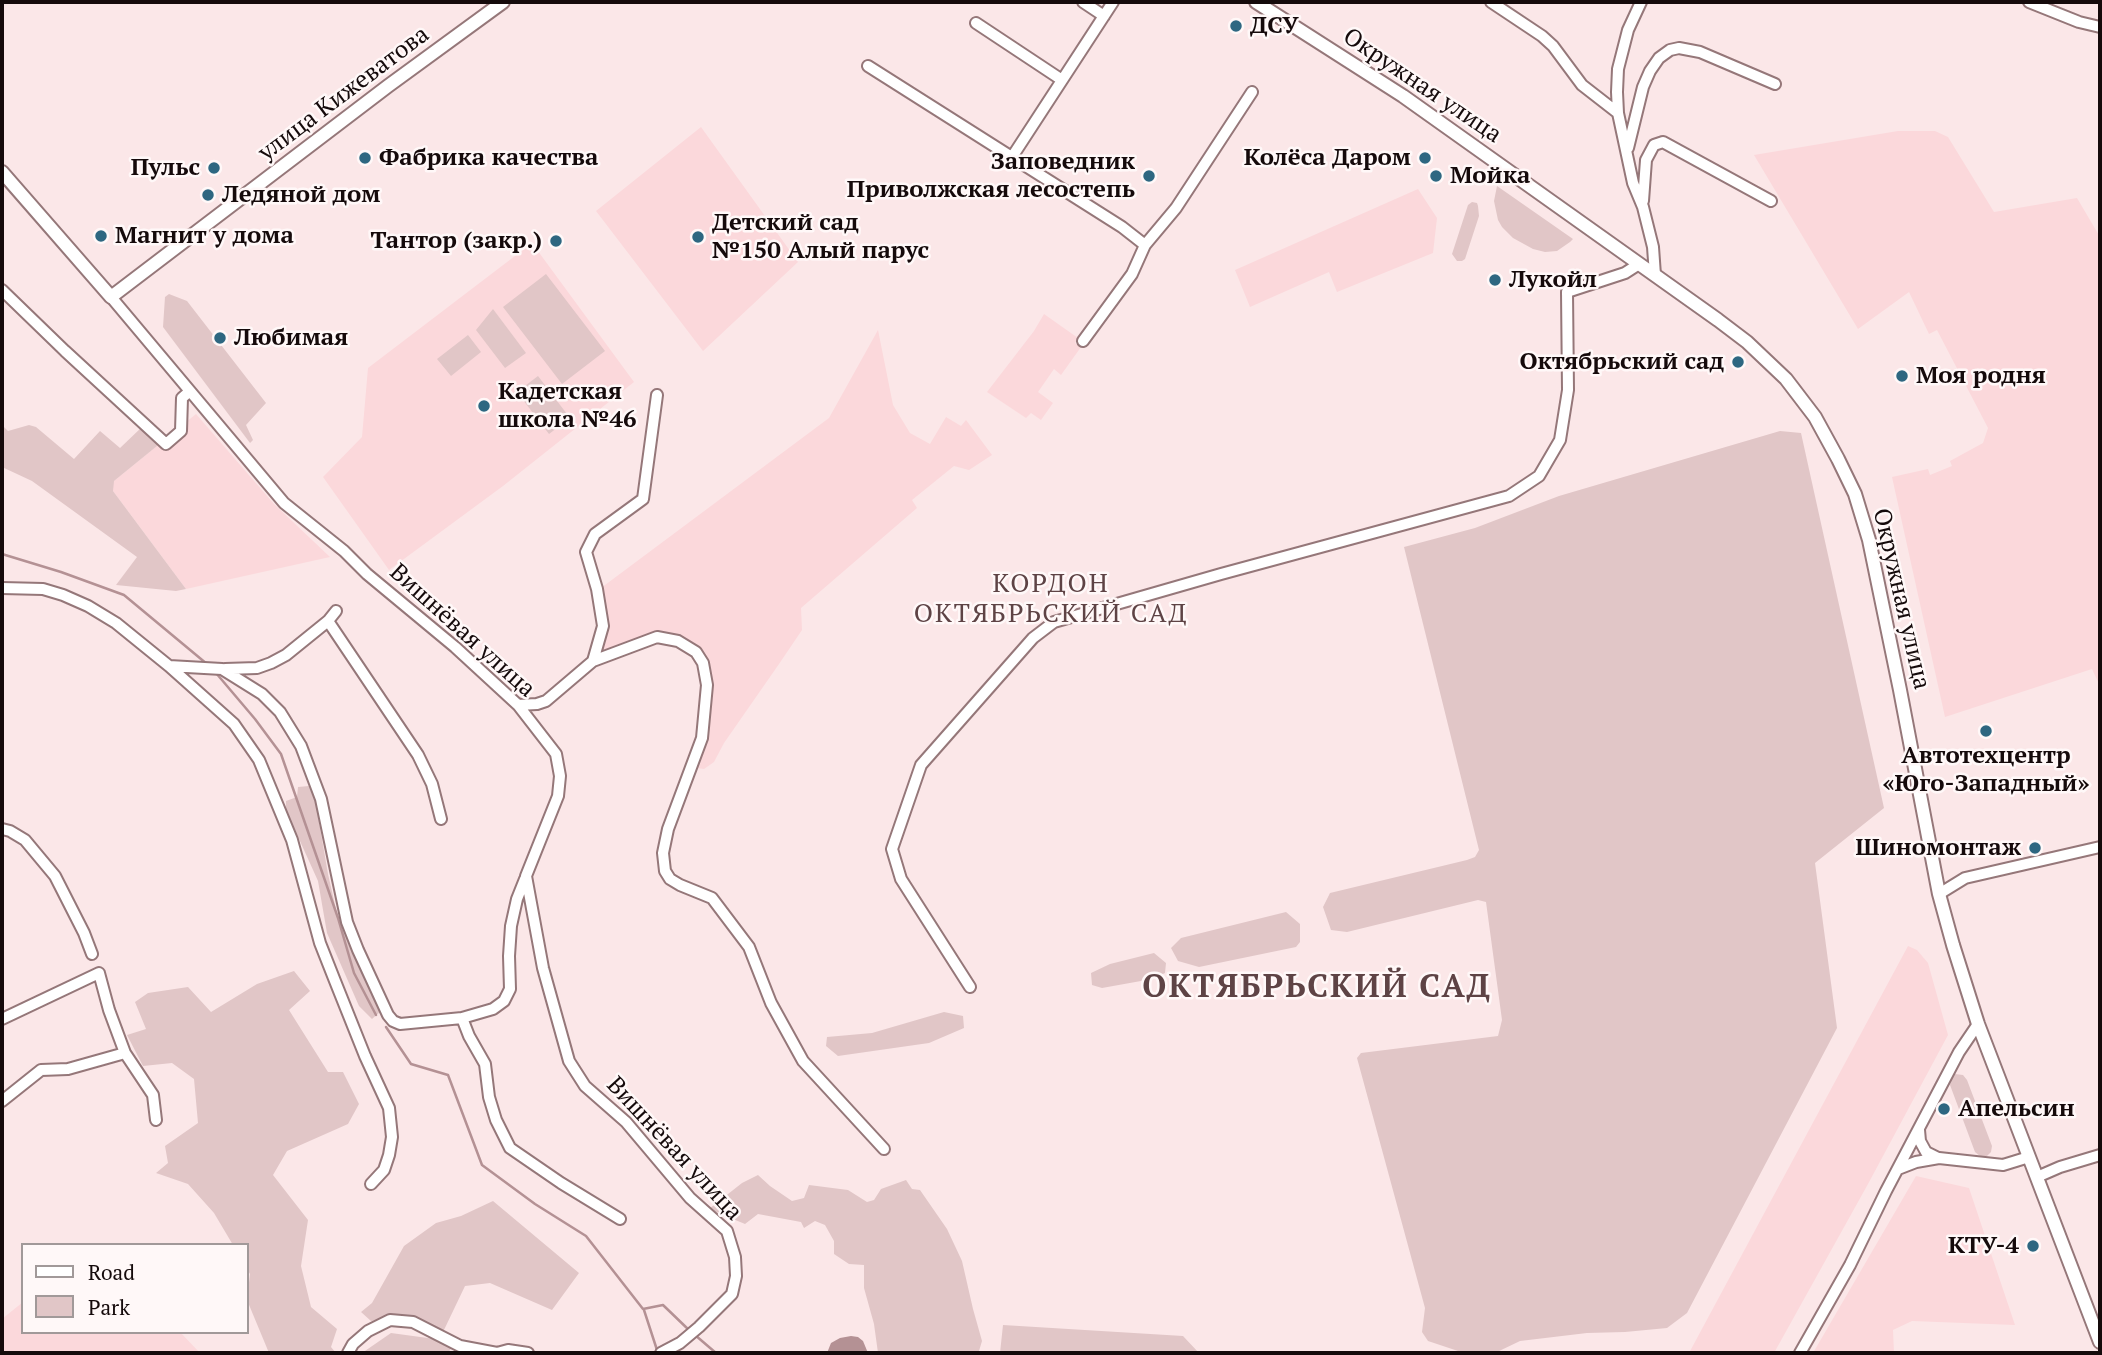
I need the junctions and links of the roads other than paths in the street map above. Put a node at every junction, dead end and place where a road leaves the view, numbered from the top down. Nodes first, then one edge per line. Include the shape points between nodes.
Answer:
1 (503, 2) edge
2 (1083, 2) edge
3 (1113, 2) edge
4 (1256, 2) edge
5 (1491, 2) edge
6 (1641, 2) edge
7 (2029, 2) edge
8 (1104, 16) junction
9 (976, 23) dead end
10 (2100, 27) edge
11 (868, 66) dead end
12 (1062, 80) junction
13 (1775, 84) dead end
14 (1252, 92) dead end
15 (1618, 113) junction
16 (1627, 150) junction
17 (1012, 157) junction
18 (2, 172) edge
19 (1771, 201) dead end
20 (1643, 207) junction
21 (1145, 245) junction
22 (1639, 264) junction
23 (1655, 275) junction
24 (2, 290) edge
25 (111, 298) junction
26 (1083, 341) dead end
27 (190, 391) junction
28 (657, 395) dead end
29 (2, 588) edge
30 (336, 611) dead end
31 (328, 621) junction
32 (593, 662) junction
33 (169, 666) junction
34 (222, 669) junction
35 (518, 705) junction
36 (441, 818) dead end
37 (6, 830) edge
38 (2100, 846) edge
39 (526, 876) junction
40 (1939, 894) junction
41 (92, 954) dead end
42 (970, 987) dead end
43 (462, 1018) junction
44 (2, 1019) edge
45 (1978, 1024) junction
46 (125, 1053) junction
47 (2, 1101) edge
48 (156, 1120) dead end
49 (1919, 1128) junction
50 (884, 1149) dead end
51 (2100, 1155) edge
52 (2029, 1157) junction
53 (1939, 1158) junction
54 (1898, 1169) junction
55 (2036, 1177) junction
56 (371, 1184) dead end
57 (620, 1219) dead end
58 (2100, 1342) edge
59 (348, 1353) edge
60 (528, 1353) edge
61 (661, 1353) edge
62 (1800, 1353) edge

1 - 25 main road, улица Кижеватова
2 - 8 street
3 - 8 street
4 - 22 main road, Окружная улица via 1403,96
5 - 15 street via 1542,36 1582,85
6 - 15 street via 1618,69
7 - 10 street
8 - 12 street
9 - 12 street
11 - 17 street
12 - 17 street
13 - 16 street via 1700,52 1670,50 1650,71 1643,87
14 - 21 street via 1177,208
15 - 16 street
16 - 20 street
17 - 21 street
18 - 25 main road, Вишнёвая улица
19 - 20 street via 1663,142 1654,145 1646,160
20 - 23 street
21 - 26 street via 1132,274
22 - 23 main road, Окружная улица
22 - 42 street via 1567,292 1568,390 1560,440 1539,476 1509,496 1055,622 1033,638 921,765 892,849 901,879
23 - 40 main road, Окружная улица via 1748,342 1786,379 1839,459 1869,540
24 - 27 street via 166,444 181,431 182,398
25 - 27 street, Вишнёвая улица
27 - 35 street, Вишнёвая улица via 284,503
28 - 32 street via 643,499 595,534 586,552 603,626
29 - 33 street via 43,589 88,606
30 - 31 street
31 - 34 street via 271,663
31 - 36 street via 418,755
32 - 35 street via 546,701
32 - 50 street via 657,637 678,641 696,652 703,663 707,685 702,738 668,829 665,871 680,885 712,898 749,947 771,1003 803,1061
33 - 34 street
33 - 56 street via 234,724 259,760 284,820 320,943 389,1108 390,1155
34 - 43 street via 272,702 301,746 321,799 347,922 388,1015 400,1024
35 - 39 street, Вишнёвая улица via 556,754 560,776 558,796
37 - 41 street via 25,840 55,876
38 - 40 street via 1965,878
39 - 43 street via 511,926 510,989 505,1001
39 - 61 street, Вишнёвая улица via 543,968 569,1061 585,1086 626,1122 690,1198 727,1231 735,1257 732,1294 689,1335
40 - 45 main road, Окружная улица
43 - 57 street via 485,1064 489,1097 510,1148
44 - 46 street via 99,973
45 - 49 street
45 - 52 main road, Окружная улица
46 - 47 street via 68,1069 41,1070
46 - 48 street via 153,1095
49 - 53 street via 1926,1152
49 - 54 street
51 - 55 street
52 - 53 street via 2003,1165
52 - 55 main road, Окружная улица
53 - 54 street
54 - 62 street
55 - 58 main road, Окружная улица
59 - 60 street via 368,1331 390,1320 413,1322 460,1346

